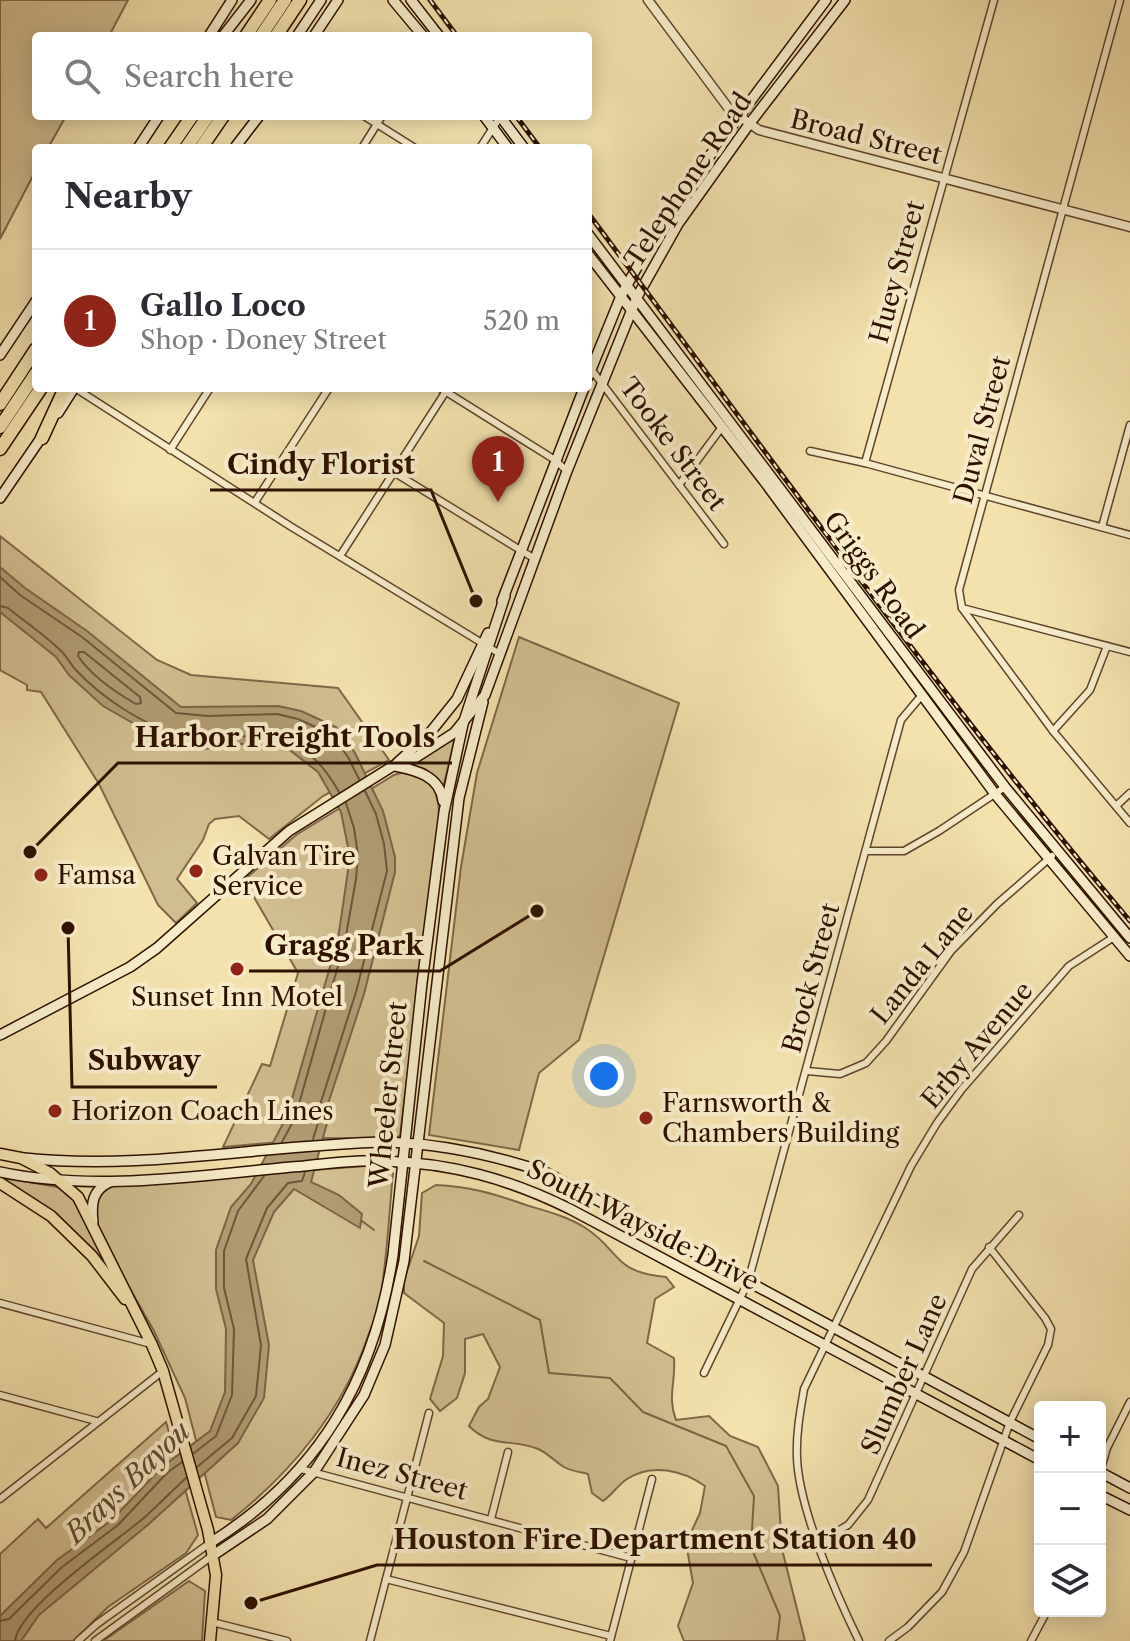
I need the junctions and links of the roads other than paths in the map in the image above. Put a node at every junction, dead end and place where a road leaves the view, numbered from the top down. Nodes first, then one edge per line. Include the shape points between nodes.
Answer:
1 (232, 0) edge
2 (251, 0) edge
3 (270, 0) edge
4 (285, 0) edge
5 (300, 0) edge
6 (321, 0) edge
7 (338, 0) edge
8 (393, 0) edge
9 (411, 0) edge
10 (648, 0) edge
11 (826, 0) edge
12 (845, 0) edge
13 (994, 0) edge
14 (1120, 0) edge
15 (212, 32) edge
16 (226, 32) edge
17 (249, 32) edge
18 (264, 32) edge
19 (279, 32) edge
20 (300, 32) edge
21 (317, 32) edge
22 (420, 32) edge
23 (435, 32) edge
24 (739, 115) junction
25 (156, 120) edge
26 (189, 120) edge
27 (205, 120) edge
28 (220, 120) edge
29 (248, 120) edge
30 (256, 120) edge
31 (370, 120) edge
32 (380, 120) edge
33 (487, 120) edge
34 (498, 120) edge
35 (503, 120) edge
36 (750, 123) junction
37 (377, 124) junction
38 (493, 128) junction
39 (141, 144) edge
40 (173, 144) edge
41 (189, 144) edge
42 (204, 144) edge
43 (236, 144) edge
44 (237, 144) edge
45 (364, 144) edge
46 (409, 144) edge
47 (483, 144) edge
48 (505, 144) edge
49 (521, 144) edge
50 (944, 178) junction
51 (1063, 209) junction
52 (1130, 227) edge
53 (592, 239) edge
54 (592, 259) edge
55 (627, 284) junction
56 (621, 296) junction
57 (637, 297) junction
58 (32, 307) edge
59 (631, 309) junction
60 (0, 355) edge
61 (32, 355) edge
62 (592, 368) edge
63 (592, 375) edge
64 (32, 379) edge
65 (601, 383) junction
66 (38, 392) edge
67 (63, 392) edge
68 (71, 392) edge
69 (80, 392) edge
70 (207, 392) edge
71 (326, 392) edge
72 (443, 392) edge
73 (450, 392) edge
74 (582, 392) edge
75 (0, 404) edge
76 (730, 419) junction
77 (1130, 425) edge
78 (0, 427) edge
79 (722, 427) junction
80 (42, 438) junction
81 (2, 447) edge
82 (170, 450) junction
83 (810, 451) dead end
84 (555, 460) junction
85 (865, 463) junction
86 (567, 471) junction
87 (395, 473) junction
88 (679, 485) junction
89 (984, 496) junction
90 (0, 498) edge
91 (255, 502) junction
92 (1102, 527) junction
93 (1130, 535) edge
94 (724, 544) dead end
95 (520, 551) junction
96 (340, 556) junction
97 (535, 559) junction
98 (962, 608) junction
99 (485, 646) junction
100 (1107, 646) junction
101 (1130, 652) edge
102 (500, 654) junction
103 (930, 689) junction
104 (485, 695) junction
105 (921, 696) junction
106 (463, 724) junction
107 (1053, 731) junction
108 (394, 766) junction
109 (1005, 787) junction
110 (1130, 793) edge
111 (995, 794) junction
112 (1116, 806) junction
113 (444, 812) junction
114 (1130, 823) edge
115 (866, 851) junction
116 (1058, 851) junction
117 (1049, 859) junction
118 (1126, 926) edge
119 (1114, 937) junction
120 (1130, 938) edge
121 (1130, 956) edge
122 (0, 1035) edge
123 (807, 1071) junction
124 (404, 1143) junction
125 (417, 1144) junction
126 (0, 1154) edge
127 (21, 1158) junction
128 (510, 1160) junction
129 (401, 1162) junction
130 (414, 1163) junction
131 (0, 1172) edge
132 (57, 1179) junction
133 (504, 1180) junction
134 (112, 1181) junction
135 (0, 1183) edge
136 (1019, 1215) dead end
137 (93, 1222) junction
138 (989, 1247) junction
139 (748, 1282) junction
140 (387, 1293) junction
141 (398, 1296) junction
142 (740, 1298) junction
143 (0, 1303) edge
144 (133, 1310) junction
145 (832, 1329) junction
146 (825, 1344) junction
147 (152, 1345) junction
148 (163, 1371) junction
149 (704, 1373) dead end
150 (925, 1378) junction
151 (353, 1391) junction
152 (0, 1395) edge
153 (364, 1395) junction
154 (917, 1396) junction
155 (1130, 1402) edge
156 (429, 1413) dead end
157 (96, 1421) junction
158 (1010, 1422) junction
159 (1034, 1436) edge
160 (1004, 1439) junction
161 (1106, 1451) edge
162 (508, 1452) dead end
163 (1034, 1456) edge
164 (301, 1469) junction
165 (314, 1472) junction
166 (1102, 1473) edge
167 (652, 1479) dead end
168 (0, 1488) edge
169 (1130, 1488) edge
170 (10, 1490) junction
171 (407, 1496) junction
172 (1106, 1498) edge
173 (0, 1499) edge
174 (1130, 1510) edge
175 (491, 1519) junction
176 (819, 1542) junction
177 (210, 1543) junction
178 (212, 1556) junction
179 (631, 1558) junction
180 (386, 1579) junction
181 (1044, 1617) edge
182 (212, 1622) junction
183 (611, 1639) edge
184 (78, 1641) edge
185 (95, 1641) edge
186 (210, 1641) edge
187 (287, 1641) edge
188 (370, 1641) edge
189 (859, 1641) edge
190 (889, 1641) edge
191 (1031, 1641) edge

1 - 15 main road
2 - 16 main road
3 - 17 highway
4 - 18 highway
5 - 19 highway
6 - 20 main road
7 - 21 main road
8 - 22 main road
9 - 23 main road
10 - 24 street, Broad Street via 729,109
11 - 24 main road, Telephone Road
12 - 36 main road, Telephone Road
13 - 50 street, Huey Street
14 - 51 street, Duval Street
24 - 36 street, Broad Street
24 - 55 main road, Telephone Road via 667,213
25 - 39 main road
26 - 40 highway
27 - 41 highway
28 - 42 highway
29 - 43 main road
30 - 44 main road
31 - 37 street
32 - 37 street
33 - 38 main road
34 - 38 street
35 - 49 main road
36 - 50 street, Broad Street via 759,130
36 - 57 main road, Telephone Road via 678,224
37 - 45 street
37 - 46 street
38 - 47 street
38 - 48 main road
50 - 51 street, Broad Street
50 - 85 street, Huey Street
51 - 52 street, Broad Street
51 - 89 street, Duval Street
53 - 55 main road, Griggs Road
54 - 56 main road, Griggs Road
55 - 56 main road, Telephone Road
55 - 57 main road, Griggs Road
56 - 59 main road, Griggs Road
56 - 62 main road, Telephone Road
57 - 59 main road, Telephone Road
57 - 76 main road, Griggs Road
58 - 60 main road
59 - 65 main road, Telephone Road
59 - 79 main road, Griggs Road
61 - 75 highway
63 - 65 street, Tooke Street
64 - 78 highway
65 - 86 main road, Telephone Road
65 - 88 street, Tooke Street
66 - 81 highway
67 - 80 highway
68 - 80 main road
69 - 82 street
70 - 82 street
71 - 91 street
72 - 87 street
73 - 84 street
74 - 84 main road, Telephone Road
76 - 79 street
76 - 103 main road, Griggs Road
77 - 92 street
79 - 88 street
79 - 105 main road, Griggs Road
80 - 90 main road
82 - 91 street
83 - 85 street
84 - 86 street
84 - 95 main road, Telephone Road
85 - 89 street
86 - 97 main road, Telephone Road
87 - 95 street
87 - 96 street
88 - 94 street, Tooke Street
89 - 92 street
89 - 98 street, Duval Street via 959,590
91 - 96 street
92 - 93 street
95 - 97 street
95 - 99 main road, Telephone Road
96 - 99 street
97 - 102 main road, Telephone Road
98 - 100 street
98 - 107 street
99 - 102 street
99 - 106 main road, Wheeler Street
99 - 108 main road, Telephone Road via 457,699
100 - 101 street
100 - 107 street via 1090,690
102 - 104 main road, Telephone Road
103 - 105 street, Brock Street
103 - 109 main road, Griggs Road
104 - 106 main road, Telephone Road
104 - 125 main road, Wheeler Street via 455,823
105 - 111 main road, Griggs Road
105 - 115 street, Brock Street via 901,720
106 - 108 main road, Telephone Road via 425,752
106 - 113 main road, Wheeler Street
107 - 112 street
108 - 113 main road via 423,773 436,783
108 - 122 main road, Telephone Road via 289,831 130,967
109 - 111 street
109 - 116 main road, Griggs Road
110 - 112 street
111 - 115 street via 904,851
111 - 117 main road, Griggs Road
112 - 114 street
113 - 124 main road, Wheeler Street
115 - 123 street, Brock Street
116 - 117 street, Landa Lane
116 - 118 main road, Griggs Road
117 - 119 main road, Griggs Road
117 - 123 street, Landa Lane via 951,951 866,1063 840,1074
118 - 119 street, Erby Avenue
118 - 120 main road, Griggs Road
119 - 121 main road, Griggs Road
119 - 145 street, Erby Avenue via 1069,966 937,1123
123 - 139 street, Brock Street
124 - 125 main road, South Wayside Drive
124 - 127 main road, South Wayside Drive via 90,1163
124 - 129 main road, Wheeler Street
125 - 128 main road, South Wayside Drive
125 - 130 main road, Wheeler Street
126 - 127 main road, South Wayside Drive
127 - 132 main road
128 - 133 main road
128 - 139 main road, South Wayside Drive via 547,1173
129 - 130 main road, South Wayside Drive
129 - 134 main road, South Wayside Drive
129 - 140 main road, Wheeler Street
130 - 133 main road, South Wayside Drive
130 - 141 main road, Wheeler Street
131 - 132 main road, South Wayside Drive
132 - 134 main road, South Wayside Drive
132 - 137 main road via 78,1197
133 - 142 main road, South Wayside Drive
134 - 137 main road via 93,1199
135 - 144 main road via 72,1236
136 - 138 street, Slumber Lane
137 - 144 main road
138 - 150 street, Slumber Lane via 972,1269
138 - 158 street via 1051,1329
139 - 142 street, Brock Street
139 - 145 main road, South Wayside Drive
140 - 141 main road
140 - 151 main road, Wheeler Street
141 - 153 main road, Wheeler Street
142 - 146 main road, South Wayside Drive
142 - 149 street, Brock Street
143 - 147 street
144 - 147 main road
145 - 146 street, Erby Avenue
145 - 150 main road, South Wayside Drive
146 - 154 main road, South Wayside Drive
146 - 176 street, Erby Avenue via 804,1389 798,1423 800,1475
147 - 148 main road
148 - 157 street
148 - 177 main road
150 - 154 street, Slumber Lane
150 - 158 main road, South Wayside Drive
151 - 153 main road
151 - 164 main road, Wheeler Street
152 - 157 street
153 - 165 main road, Wheeler Street
154 - 160 main road, South Wayside Drive
154 - 176 street, Slumber Lane via 868,1500 848,1525
155 - 161 street
156 - 171 street
157 - 170 street
158 - 159 main road, South Wayside Drive
158 - 160 street
160 - 163 main road, South Wayside Drive
160 - 190 street via 964,1552 942,1592
162 - 175 street
164 - 165 street, Inez Street
164 - 177 main road, Wheeler Street via 257,1511
165 - 171 street, Inez Street
165 - 178 main road, Wheeler Street via 267,1519
166 - 169 main road
167 - 179 street
168 - 170 street
170 - 173 street
171 - 175 street, Inez Street
171 - 180 street
172 - 174 main road
175 - 179 street, Inez Street
176 - 189 street, Erby Avenue
177 - 178 main road
177 - 184 street
178 - 182 main road
178 - 185 street
179 - 183 street
180 - 183 street
180 - 188 street
181 - 191 street
182 - 186 main road
182 - 187 street

